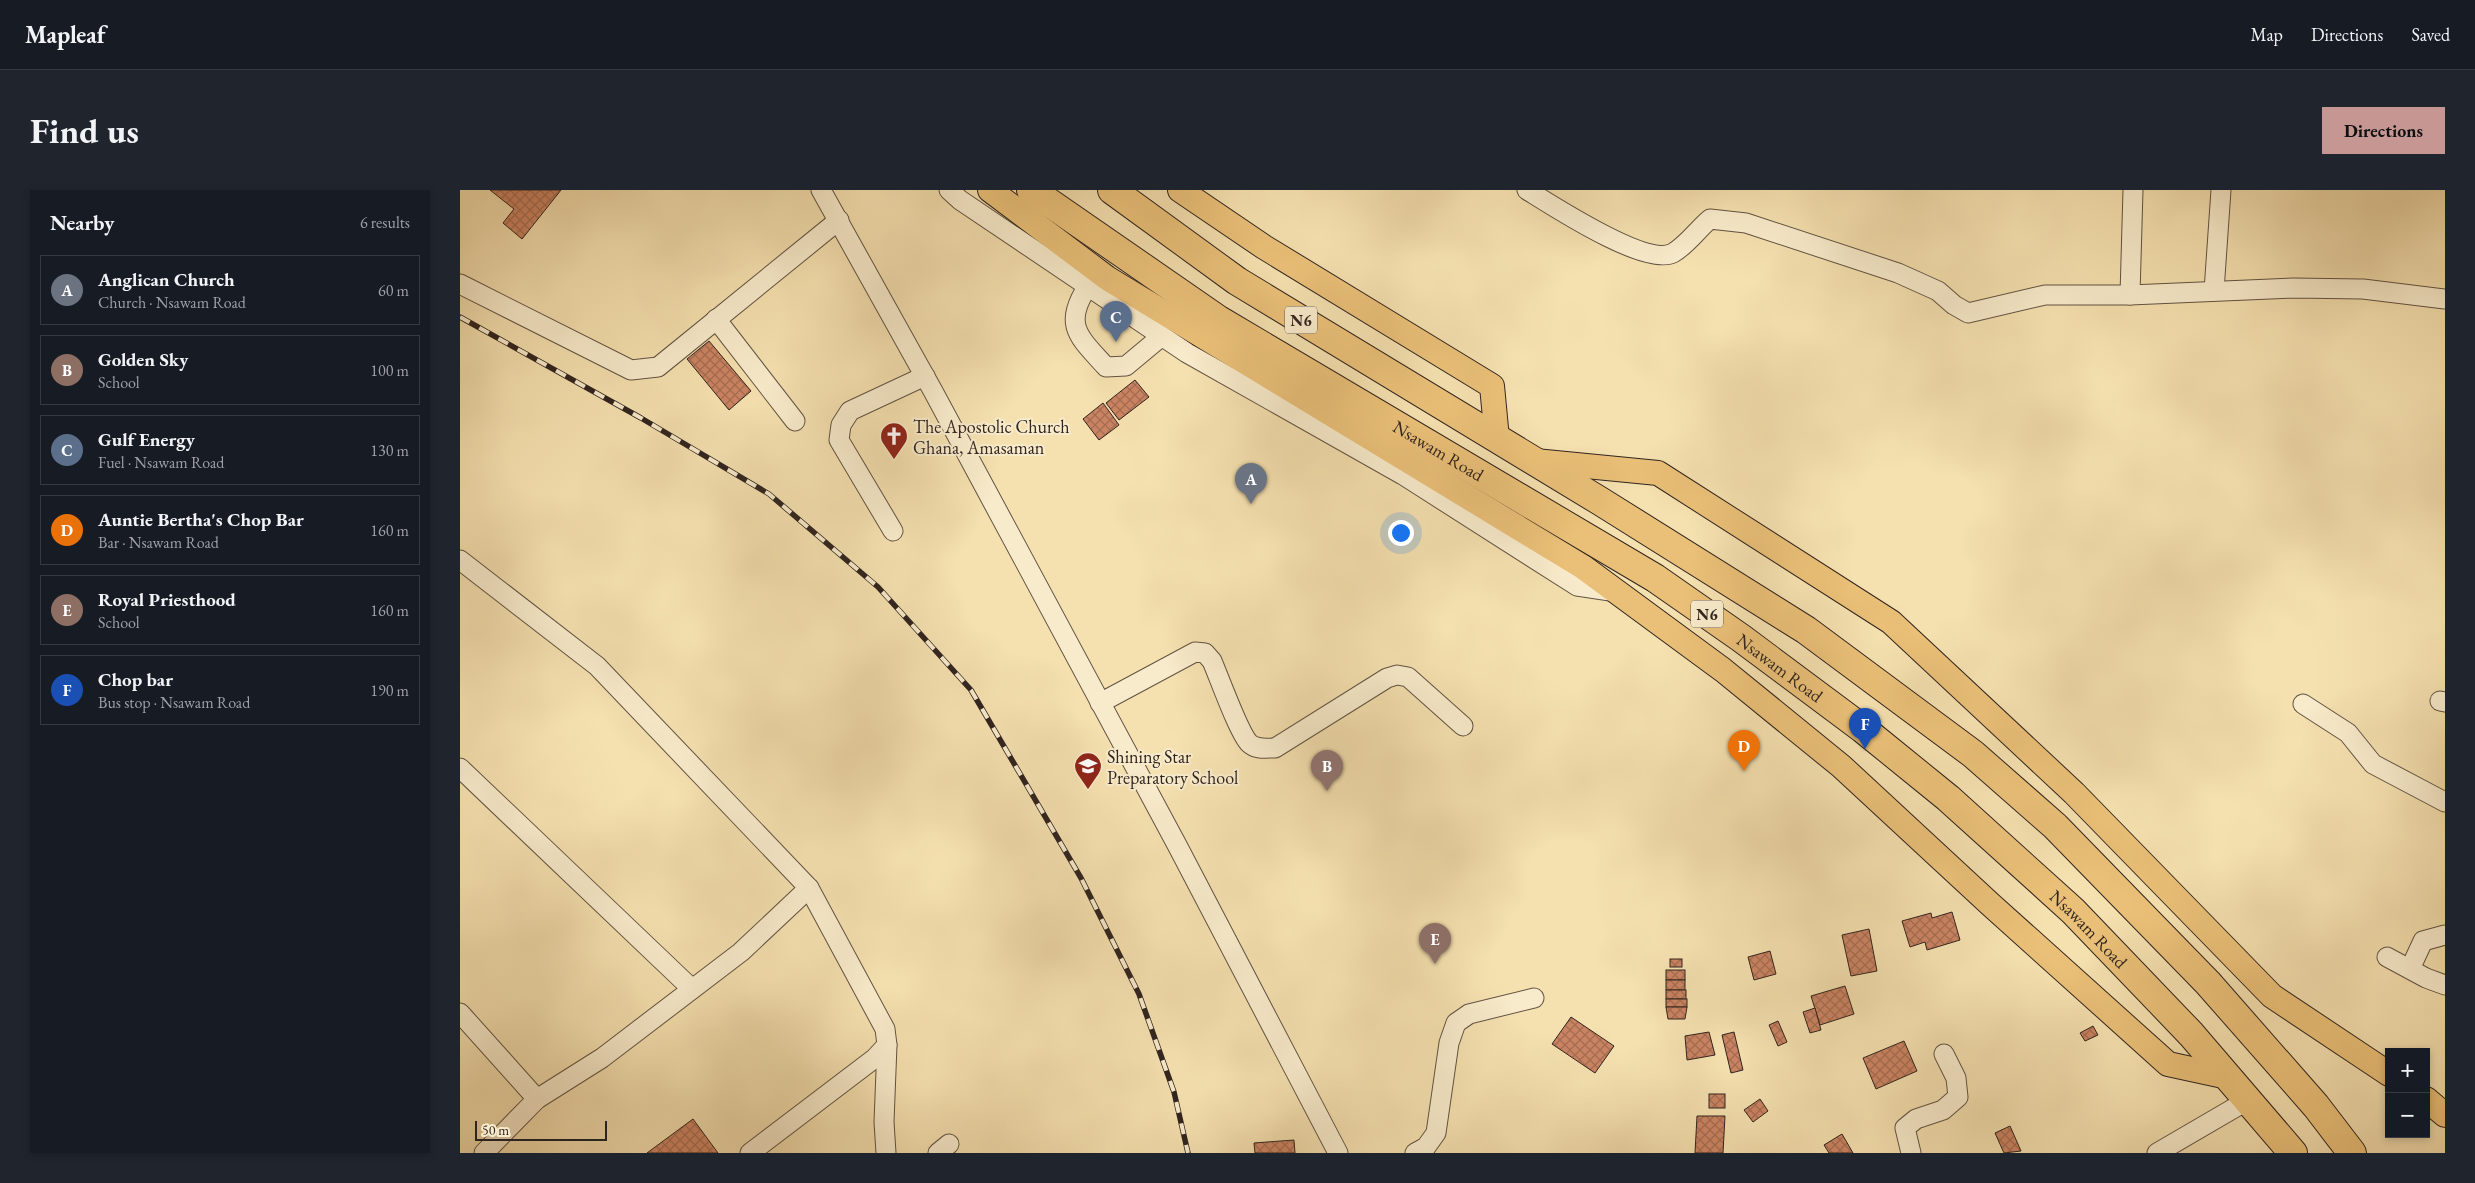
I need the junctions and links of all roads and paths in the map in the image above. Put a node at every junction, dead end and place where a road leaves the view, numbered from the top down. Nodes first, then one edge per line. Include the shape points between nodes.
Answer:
1 (821, 190) edge
2 (948, 190) edge
3 (990, 190) edge
4 (1030, 190) edge
5 (1112, 190) edge
6 (1180, 190) edge
7 (1527, 190) edge
8 (2133, 190) edge
9 (2221, 190) edge
10 (839, 220) junction
11 (460, 284) edge
12 (1088, 286) junction
13 (2214, 291) junction
14 (2130, 295) junction
15 (2445, 299) edge
16 (716, 320) junction
17 (1162, 336) junction
18 (925, 376) junction
19 (795, 421) dead end
20 (1497, 439) junction
21 (1535, 461) junction
22 (893, 531) dead end
23 (460, 560) edge
24 (1617, 592) junction
25 (1100, 703) junction
26 (2303, 704) dead end
27 (1463, 726) dead end
28 (460, 768) edge
29 (2445, 802) edge
30 (810, 888) junction
31 (2445, 935) edge
32 (2387, 957) dead end
33 (2410, 969) junction
34 (2445, 985) edge
35 (692, 989) junction
36 (1534, 998) dead end
37 (460, 1013) edge
38 (887, 1045) junction
39 (1944, 1054) dead end
40 (2385, 1071) edge
41 (2228, 1077) junction
42 (537, 1098) junction
43 (2248, 1100) junction
44 (484, 1153) edge
45 (750, 1153) edge
46 (886, 1153) edge
47 (1338, 1153) edge
48 (1416, 1153) edge
49 (1910, 1153) edge
50 (2157, 1153) edge
51 (2293, 1153) edge
52 (2352, 1153) edge

1 - 10 street
2 - 12 street
3 - 24 main road via 1107,278 1583,567
4 - 41 highway, Nsawam Road / N6 via 1220,320 1655,578 1749,643 1948,798 2073,911
5 - 20 highway, N6 via 1237,281
6 - 20 main road via 1264,246 1492,386
7 - 14 street via 1584,225 1640,251 1657,255 1672,253 1710,219 1746,222 1898,273 1938,291 1968,313 2045,295
8 - 14 street
9 - 13 street
10 - 16 street
10 - 18 street
11 - 16 street via 631,370 658,367
12 - 17 street
12 - 17 street via 1078,301 1076,327 1080,338 1106,367 1126,366
13 - 14 street
13 - 15 street via 2364,289
16 - 19 street
17 - 24 street via 1403,475 1577,586
18 - 22 street via 850,411 841,425 839,440
18 - 25 street
20 - 21 highway, N6
21 - 40 main road via 1658,473 1891,622 2074,793 2272,996
21 - 52 highway, N6 via 1806,630 1973,754 2055,826 2208,984 2316,1106
23 - 30 street via 597,666
24 - 41 main road via 1723,670 1841,766 2168,1064
25 - 27 street via 1195,652 1205,653 1212,661 1242,731 1249,743 1259,748 1275,748 1387,678 1397,675 1408,677
25 - 47 street
26 - 29 street via 2348,733 2373,764
28 - 35 street
30 - 35 street via 741,952
30 - 38 street via 885,1029
31 - 33 street via 2423,941
32 - 33 street
33 - 34 street
35 - 42 street via 602,1058
36 - 48 street via 1469,1014 1456,1023 1449,1043 1436,1133 1426,1147
37 - 42 street
38 - 45 street via 875,1058
38 - 46 street
39 - 49 street via 1956,1078 1958,1097 1943,1110 1916,1119 1905,1128
41 - 43 highway, Nsawam Road / N6
42 - 44 street
43 - 50 street
43 - 51 highway, Nsawam Road / N6

